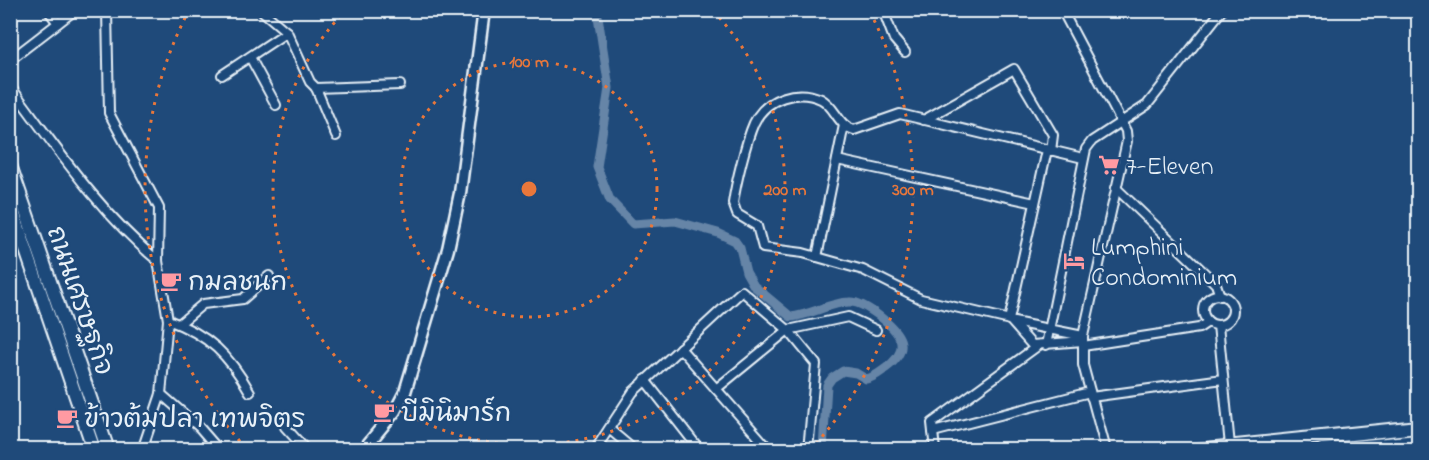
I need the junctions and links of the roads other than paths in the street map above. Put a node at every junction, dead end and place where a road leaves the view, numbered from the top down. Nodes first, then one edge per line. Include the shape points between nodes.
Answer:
1 (48, 10) edge
2 (75, 10) edge
3 (107, 10) edge
4 (261, 10) edge
5 (484, 10) edge
6 (883, 10) edge
7 (1062, 10) edge
8 (1222, 10) edge
9 (58, 23) junction
10 (287, 32) junction
11 (905, 52) dead end
12 (250, 57) junction
13 (10, 60) edge
14 (222, 75) dead end
15 (400, 85) dead end
16 (10, 86) edge
17 (316, 88) junction
18 (276, 105) dead end
19 (924, 120) junction
20 (1121, 122) junction
21 (844, 125) junction
22 (336, 136) dead end
23 (1049, 150) junction
24 (1083, 158) junction
25 (837, 160) junction
26 (10, 165) edge
27 (1116, 188) junction
28 (10, 203) edge
29 (1035, 203) junction
30 (818, 257) junction
31 (158, 261) junction
32 (269, 276) dead end
33 (1220, 296) junction
34 (168, 320) junction
35 (1010, 320) junction
36 (1208, 322) junction
37 (179, 324) junction
38 (1218, 325) junction
39 (788, 330) junction
40 (876, 330) dead end
41 (1048, 330) junction
42 (1083, 341) junction
43 (1043, 345) junction
44 (680, 348) junction
45 (1224, 379) junction
46 (645, 380) junction
47 (716, 389) junction
48 (250, 392) dead end
49 (160, 394) junction
50 (1091, 394) junction
51 (285, 427) dead end
52 (1419, 427) edge
53 (609, 429) junction
54 (933, 432) junction
55 (1419, 441) edge
56 (1230, 446) junction
57 (94, 450) edge
58 (108, 450) edge
59 (142, 450) edge
60 (219, 450) edge
61 (306, 450) edge
62 (363, 450) edge
63 (595, 450) edge
64 (634, 450) edge
65 (700, 450) edge
66 (770, 450) edge
67 (808, 450) edge
68 (935, 450) edge
69 (1106, 450) edge
70 (1197, 450) edge
71 (1322, 450) edge

1 - 9 street
2 - 9 street
3 - 31 street via 109,112 159,208
4 - 10 street
5 - 62 street via 460,193 448,249 405,392 395,411
6 - 11 street via 894,39
7 - 20 street
8 - 20 street via 1147,105
9 - 13 street
10 - 12 street
10 - 17 street
12 - 14 street
12 - 18 street
15 - 17 street
16 - 31 street via 102,205 132,240
17 - 22 street
19 - 21 street via 900,114 860,129
19 - 23 street
19 - 23 street via 1014,69 1053,135
20 - 24 street via 1092,141
20 - 27 street via 1127,141
21 - 25 street
21 - 30 street via 832,106 807,94 797,93 775,101 754,124 733,200 737,214 757,226 763,248
23 - 24 street
23 - 29 street
24 - 41 street
25 - 29 street
25 - 30 street
26 - 58 main road, ถนนเศรษฐกิจ
27 - 33 street via 1216,284
27 - 42 street
28 - 57 main road, ถนนเศรษฐกิจ
29 - 35 street
30 - 35 street via 867,271 921,298
31 - 34 street
32 - 37 street via 243,299 203,304
33 - 36 street via 1211,297 1204,304
33 - 38 street via 1231,302 1233,310 1230,319
34 - 37 street
34 - 49 street
35 - 41 street
35 - 43 street via 1028,342
36 - 38 street
36 - 42 street via 1199,328
37 - 48 street via 230,358
38 - 45 street
39 - 40 street via 848,317
39 - 44 street via 742,291
39 - 47 street
39 - 67 street via 817,368
41 - 42 street
41 - 43 street
42 - 43 street
42 - 50 street via 1083,365
43 - 54 street via 932,423
44 - 46 street
44 - 47 street
45 - 50 street
45 - 56 street
46 - 53 street
46 - 65 street
47 - 66 street
49 - 59 street
49 - 60 street via 200,427
50 - 54 street
50 - 69 street
51 - 61 street
52 - 56 main road
53 - 63 street
53 - 64 street
54 - 68 street
55 - 71 main road
56 - 70 main road

